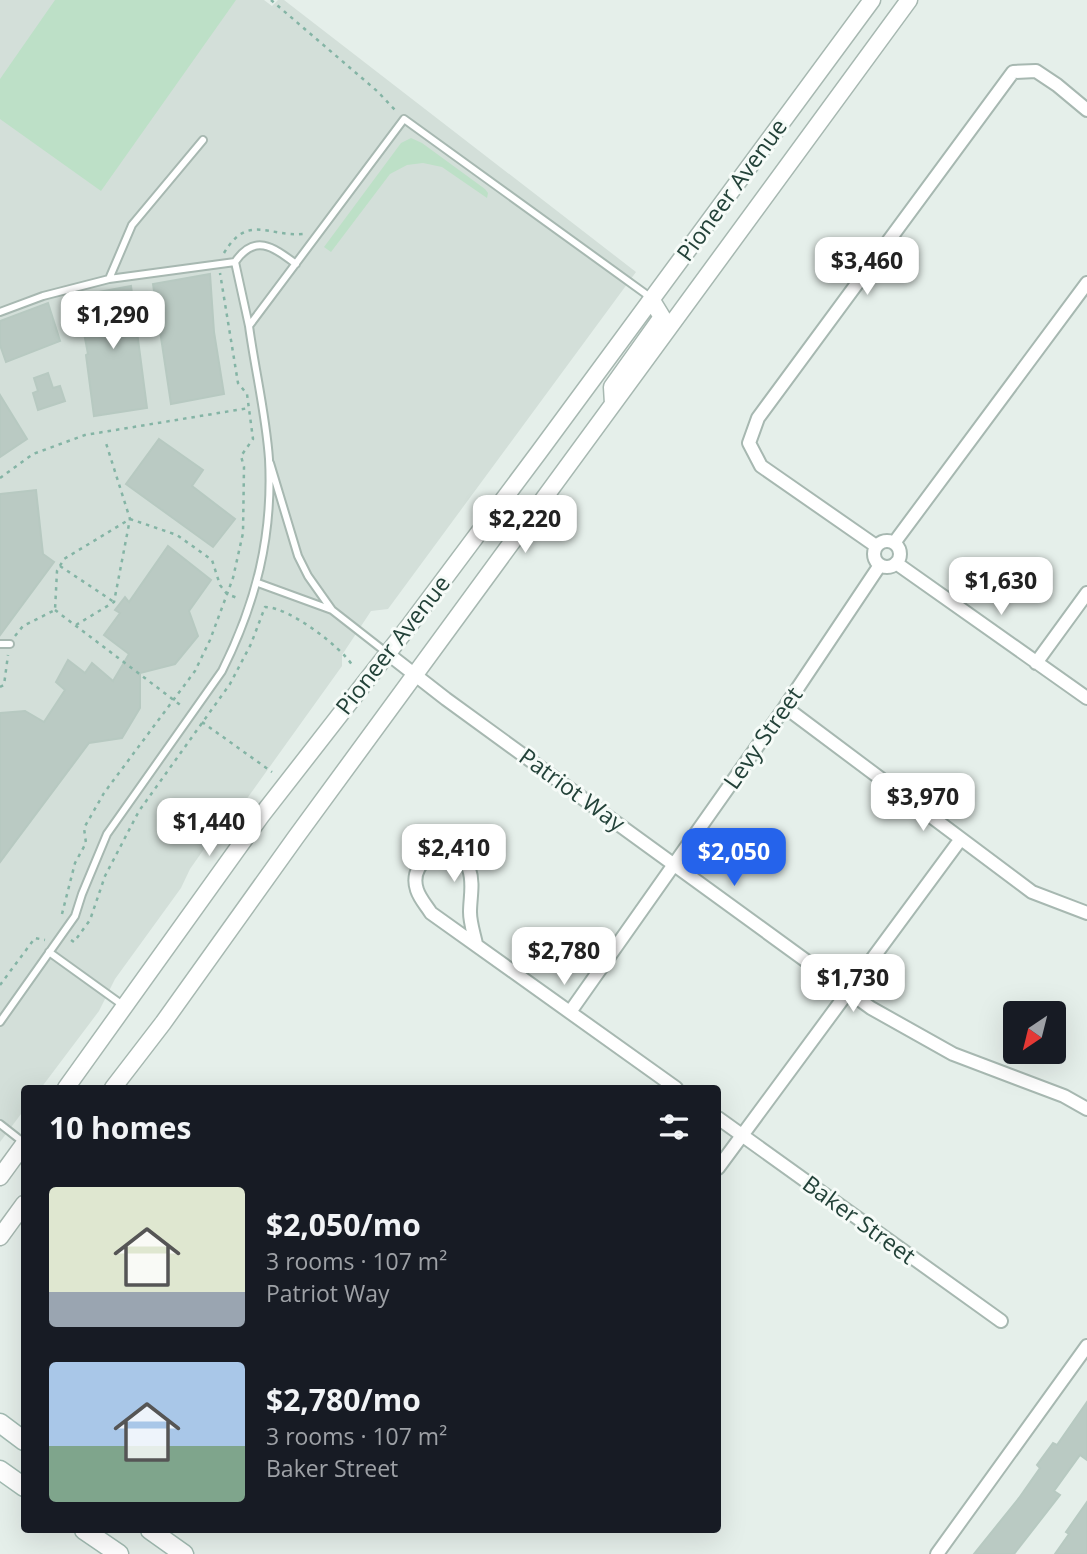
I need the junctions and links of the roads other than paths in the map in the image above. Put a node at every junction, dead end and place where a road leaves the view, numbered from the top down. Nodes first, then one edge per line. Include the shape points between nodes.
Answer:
1 (872, 0) edge
2 (909, 0) edge
3 (1087, 110) edge
4 (202, 140) dead end
5 (235, 262) junction
6 (296, 264) junction
7 (109, 279) junction
8 (1087, 284) edge
9 (651, 299) junction
10 (0, 312) edge
11 (248, 326) junction
12 (613, 404) junction
13 (269, 458) junction
14 (894, 543) junction
15 (876, 546) junction
16 (896, 563) junction
17 (880, 565) junction
18 (258, 583) junction
19 (1087, 593) edge
20 (332, 610) junction
21 (0, 644) edge
22 (10, 644) road end
23 (387, 653) junction
24 (1036, 663) junction
25 (414, 675) junction
26 (1087, 698) edge
27 (785, 707) junction
28 (960, 840) junction
29 (674, 864) junction
30 (1087, 913) edge
31 (476, 944) junction
32 (49, 952) junction
33 (849, 993) junction
34 (126, 1007) junction
35 (570, 1012) junction
36 (0, 1022) edge
37 (68, 1085) edge
38 (115, 1085) edge
39 (672, 1085) edge
40 (1087, 1109) edge
41 (721, 1120) edge
42 (0, 1124) edge
43 (741, 1135) junction
44 (21, 1142) edge
45 (21, 1148) edge
46 (721, 1164) edge
47 (0, 1177) edge
48 (21, 1208) edge
49 (0, 1237) edge
50 (1000, 1321) dead end
51 (1087, 1346) edge
52 (0, 1423) edge
53 (21, 1439) edge
54 (0, 1469) edge
55 (21, 1485) edge
56 (89, 1533) edge
57 (154, 1533) edge
58 (119, 1554) edge
59 (184, 1554) edge
60 (937, 1554) edge

1 - 9 street, Pioneer Avenue
2 - 12 street, Pioneer Avenue
3 - 15 street via 1036,71 1013,72 758,418 749,443 761,466
4 - 7 lane via 132,225
5 - 6 lane via 244,250 258,244 273,247
5 - 7 lane
5 - 11 lane
6 - 9 lane via 404,119
6 - 11 lane
7 - 10 lane
8 - 14 street
9 - 12 street via 662,317 612,387
9 - 23 street, Pioneer Avenue
11 - 13 lane
12 - 25 street, Pioneer Avenue
13 - 18 lane via 269,509
13 - 20 lane via 298,556
14 - 15 street via 882,541
14 - 16 street via 899,550
15 - 17 street via 874,555
16 - 17 street
16 - 24 street
17 - 27 street, Levy Street
18 - 20 lane
18 - 32 lane via 222,671 107,834 75,916
19 - 24 street
20 - 23 lane
21 - 22 lane
23 - 25 street, Patriot Way
23 - 34 street, Pioneer Avenue via 261,816
24 - 26 street
25 - 29 street, Patriot Way
25 - 38 street, Pioneer Avenue
27 - 28 street
27 - 29 street, Levy Street
28 - 30 street via 1032,892
28 - 33 street
29 - 33 street, Patriot Way
29 - 35 street, Levy Street
31 - 31 street via 432,913 416,887 424,859 450,852 463,859 470,871 470,915
31 - 35 street
32 - 34 lane
32 - 36 lane
33 - 40 street, Patriot Way via 953,1054 1065,1096
33 - 43 street
34 - 37 street, Pioneer Avenue
35 - 39 street
41 - 43 street, Baker Street
42 - 44 lane
43 - 46 street
43 - 50 street, Baker Street
45 - 47 street
48 - 49 street
51 - 60 street
52 - 53 main road
54 - 55 main road
56 - 58 main road
57 - 59 main road

